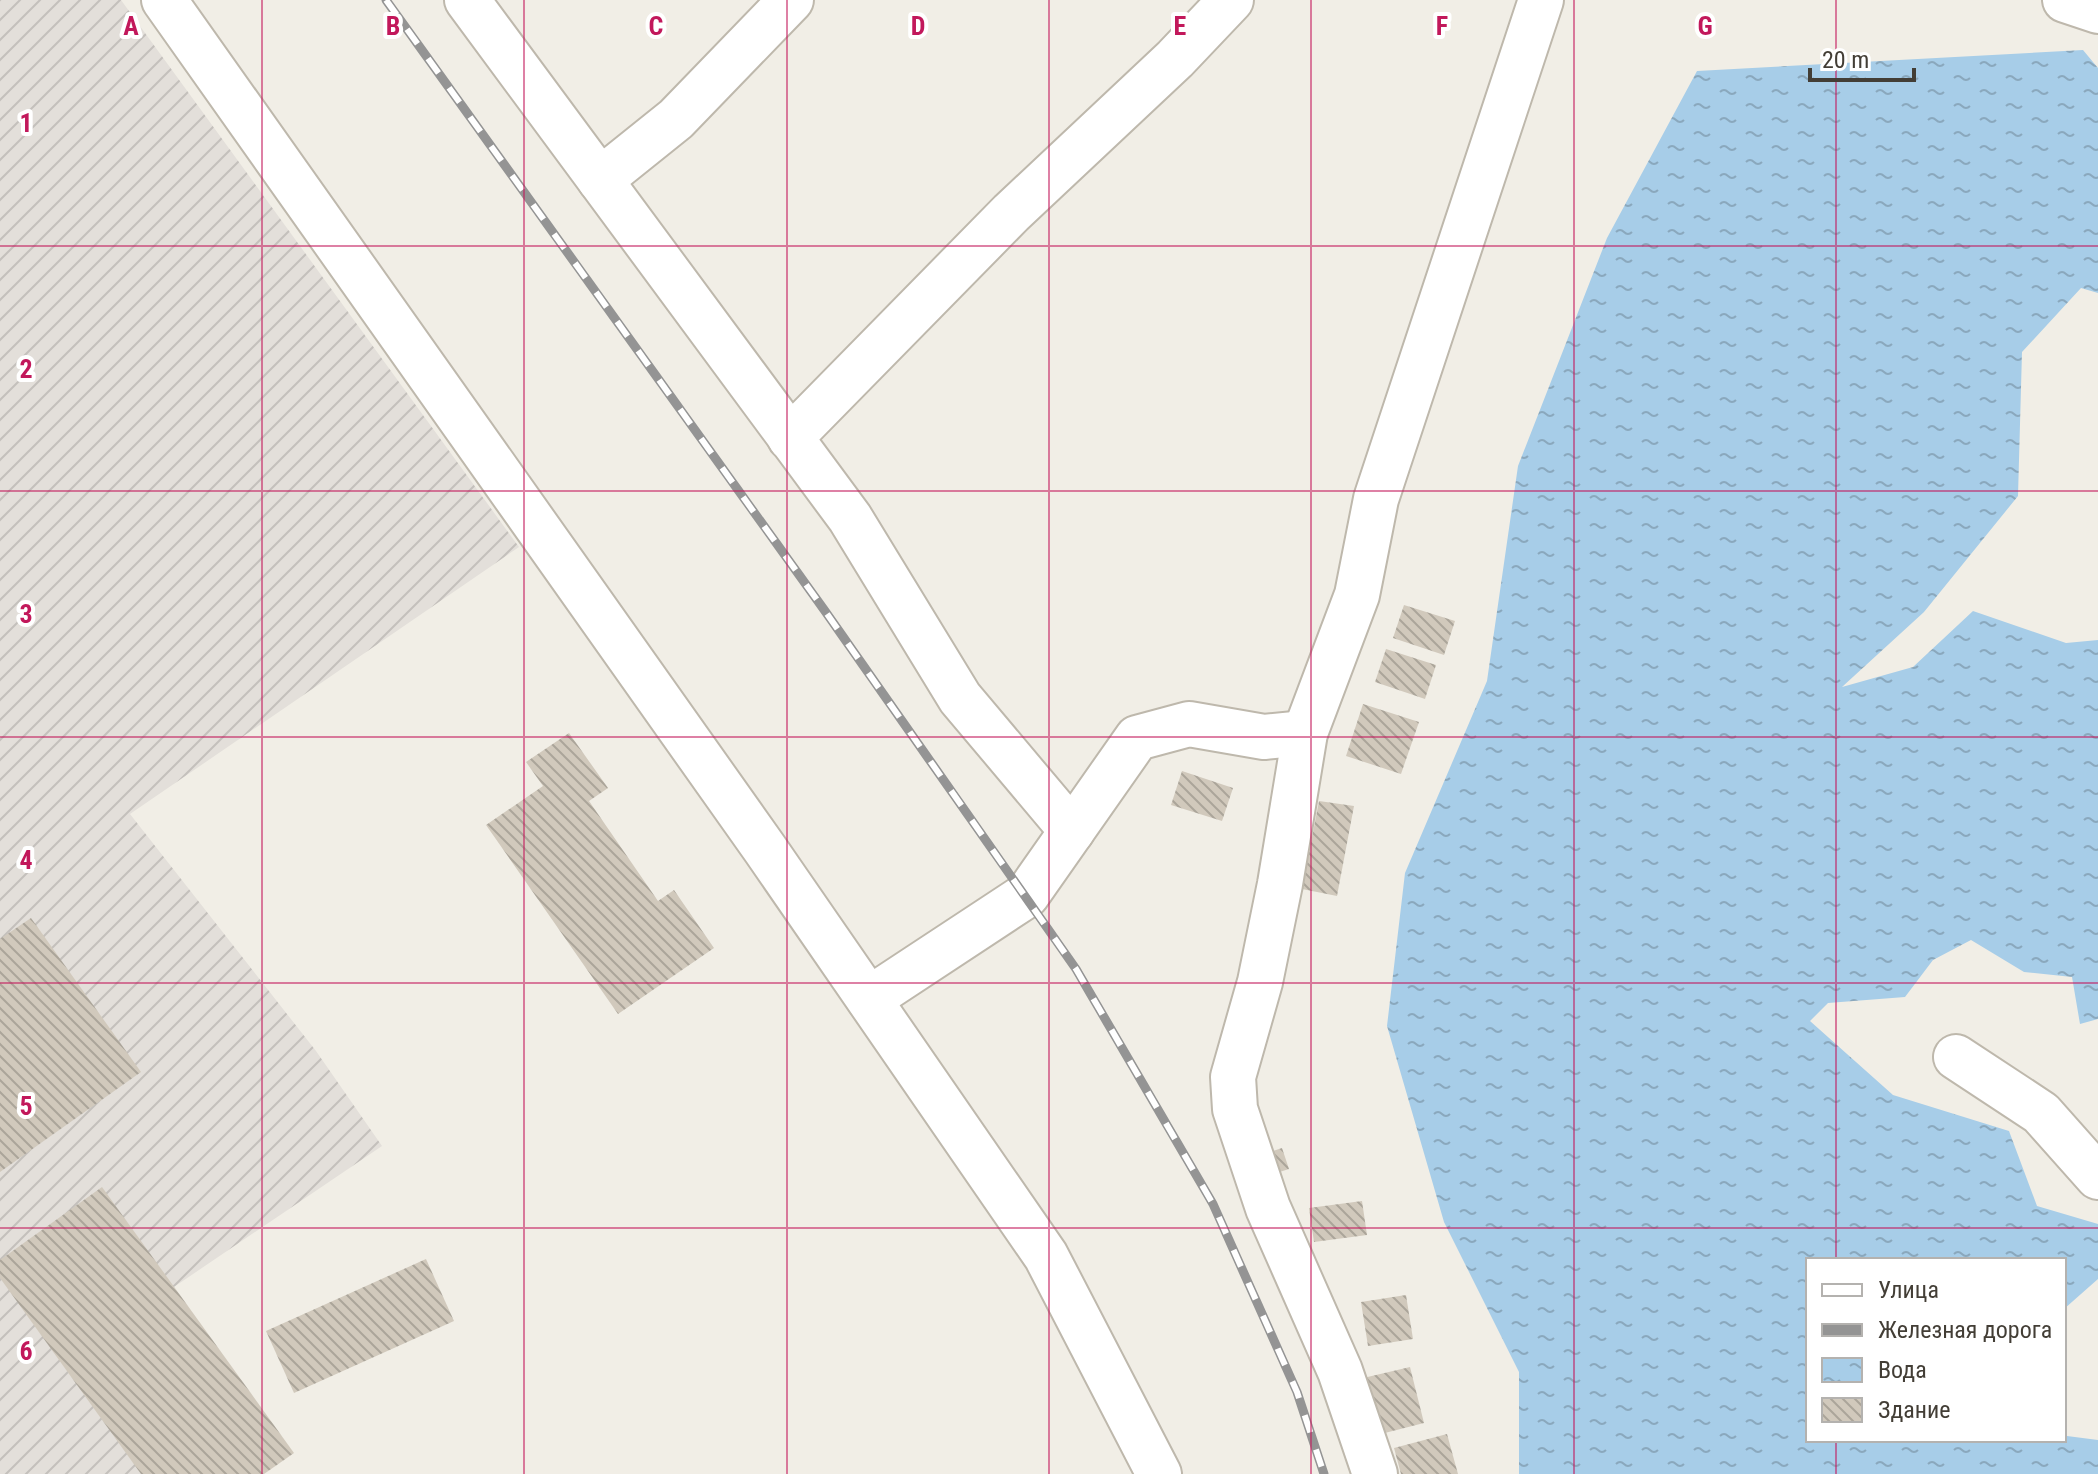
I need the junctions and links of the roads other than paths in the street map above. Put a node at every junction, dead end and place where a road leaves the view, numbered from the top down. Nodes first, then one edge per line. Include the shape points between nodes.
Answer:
1 (164, 0) edge
2 (467, 0) edge
3 (791, 0) edge
4 (1231, 0) edge
5 (1541, 0) edge
6 (2065, 0) edge
7 (2098, 11) edge
8 (600, 180) junction
9 (790, 438) junction
10 (1305, 733) junction
11 (1072, 831) junction
12 (869, 999) junction
13 (1956, 1057) dead end
14 (2098, 1177) edge
15 (1159, 1474) edge
16 (1375, 1474) edge

1 - 12 street
2 - 8 street
3 - 8 street via 676,119
4 - 9 street
5 - 10 street via 1376,499 1357,595
6 - 7 street
8 - 9 street
9 - 11 street via 850,518 960,698
10 - 11 street via 1264,737 1189,724 1137,738
10 - 16 street via 1263,968 1233,1077 1235,1109 1268,1208 1340,1371
11 - 12 street via 1027,895
12 - 15 street via 1046,1256
13 - 14 street via 2041,1113

